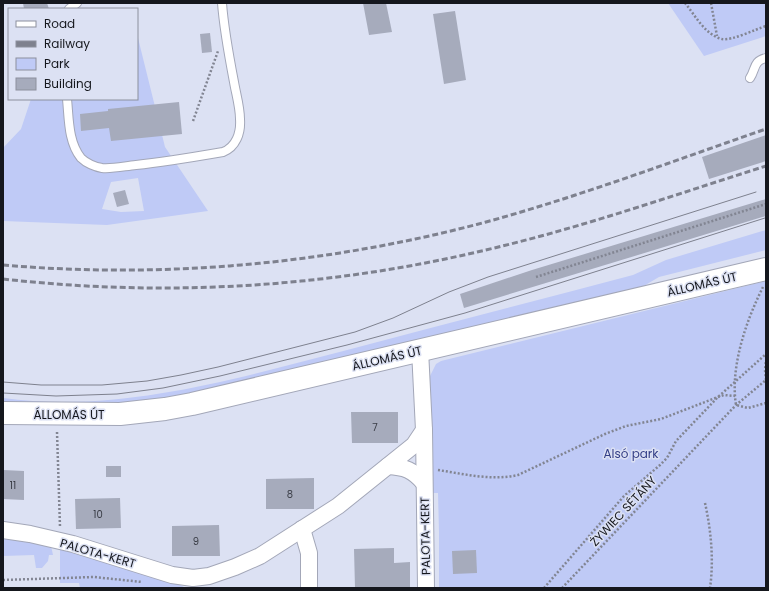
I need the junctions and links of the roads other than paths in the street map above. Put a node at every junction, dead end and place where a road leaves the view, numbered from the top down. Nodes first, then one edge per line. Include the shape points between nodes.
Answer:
1 (222, 3) edge
2 (766, 58) edge
3 (750, 78) dead end
4 (67, 100) edge
5 (765, 277) edge
6 (420, 350) junction
7 (3, 413) edge
8 (424, 430) junction
9 (388, 466) junction
10 (424, 475) junction
11 (302, 529) junction
12 (3, 530) edge
13 (194, 583) edge
14 (310, 588) edge
15 (426, 588) edge

1 - 4 lane via 240,119 238,136 229,150 163,162 112,168 97,167 82,159 76,151
2 - 3 lane via 756,64
5 - 6 main road, ÁLLOMÁS ÚT
6 - 7 main road, ÁLLOMÁS ÚT via 165,409 120,414
6 - 8 street, PALOTA-KERT
8 - 9 street, PALOTA-KERT via 414,445
8 - 10 street, PALOTA-KERT
9 - 10 street, PALOTA-KERT
9 - 11 street, PALOTA-KERT via 338,506
10 - 15 street, PALOTA-KERT
11 - 13 street, PALOTA-KERT via 260,556
11 - 14 street via 309,553
12 - 13 street, PALOTA-KERT via 61,542

